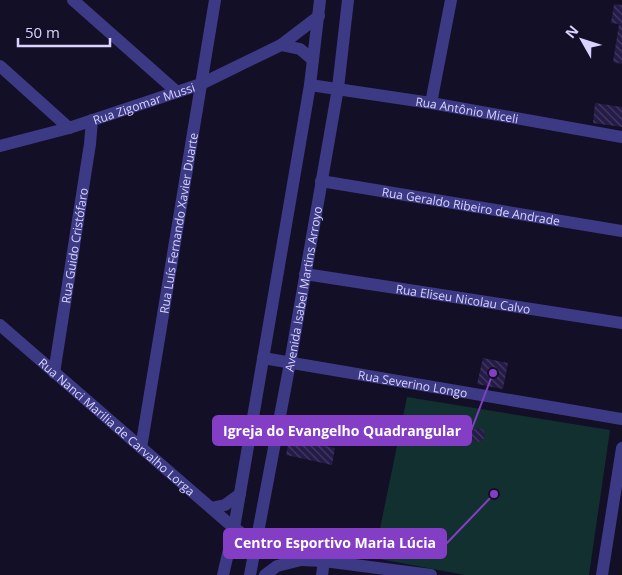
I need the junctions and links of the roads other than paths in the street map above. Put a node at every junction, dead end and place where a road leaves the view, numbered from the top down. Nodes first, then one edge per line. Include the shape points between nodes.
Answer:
1 (73, 0) edge
2 (215, 0) edge
3 (320, 0) edge
4 (348, 0) edge
5 (451, 0) edge
6 (319, 16) junction
7 (281, 45) junction
8 (313, 60) junction
9 (0, 66) edge
10 (200, 84) junction
11 (310, 85) junction
12 (338, 88) junction
13 (177, 92) junction
14 (431, 103) junction
15 (92, 120) junction
16 (69, 128) junction
17 (622, 138) edge
18 (0, 146) edge
19 (321, 181) junction
20 (622, 231) edge
21 (305, 274) junction
22 (622, 323) edge
23 (0, 325) edge
24 (263, 358) junction
25 (290, 363) junction
26 (54, 373) junction
27 (622, 420) edge
28 (141, 448) junction
29 (622, 448) edge
30 (240, 494) junction
31 (211, 508) junction
32 (617, 511) edge
33 (234, 528) junction
34 (257, 544) junction
35 (301, 560) junction
36 (324, 561) junction
37 (278, 566) junction
38 (412, 573) edge
39 (223, 575) edge
40 (250, 575) edge
41 (265, 575) edge
42 (322, 575) edge
43 (431, 575) edge
44 (602, 575) edge

1 - 13 street
2 - 10 street, Rua Luís Fernando Xavier Duarte
3 - 6 street
4 - 12 street, Avenida Isabel Martins Arroyo
5 - 14 street
6 - 7 street, Rua Zigomar Mussi
6 - 8 street
7 - 8 street via 300,49
7 - 10 street, Rua Zigomar Mussi
8 - 11 street
9 - 16 street
10 - 13 street, Rua Zigomar Mussi
10 - 28 street, Rua Luís Fernando Xavier Duarte
11 - 12 street, Rua Antônio Miceli
11 - 24 street
12 - 14 street, Rua Antônio Miceli
12 - 19 street, Avenida Isabel Martins Arroyo
13 - 15 street, Rua Zigomar Mussi
14 - 17 street, Rua Antônio Miceli
15 - 16 street, Rua Zigomar Mussi
15 - 26 street, Rua Guido Cristófaro
16 - 18 street, Rua Zigomar Mussi
19 - 20 street, Rua Geraldo Ribeiro de Andrade
19 - 21 street, Avenida Isabel Martins Arroyo
21 - 22 street, Rua Eliseu Nicolau Calvo
21 - 25 street, Avenida Isabel Martins Arroyo
23 - 26 street, Rua Nanci Marilia de Carvalho Lorga
24 - 25 street, Rua Severino Longo
24 - 30 street
25 - 27 street, Rua Severino Longo
25 - 34 street, Avenida Isabel Martins Arroyo
26 - 28 street, Rua Nanci Marilia de Carvalho Lorga
28 - 31 street, Rua Nanci Marilia de Carvalho Lorga
29 - 32 street
30 - 31 street via 225,505
30 - 33 street
31 - 33 street, Rua Nanci Marilia de Carvalho Lorga
32 - 44 street
33 - 34 street, Rua Nanci Marilia de Carvalho Lorga
33 - 39 street
34 - 35 street
34 - 37 street
34 - 40 street, Avenida Isabel Martins Arroyo
35 - 36 street
35 - 37 street
36 - 38 street
36 - 42 street
37 - 41 street
38 - 43 street

